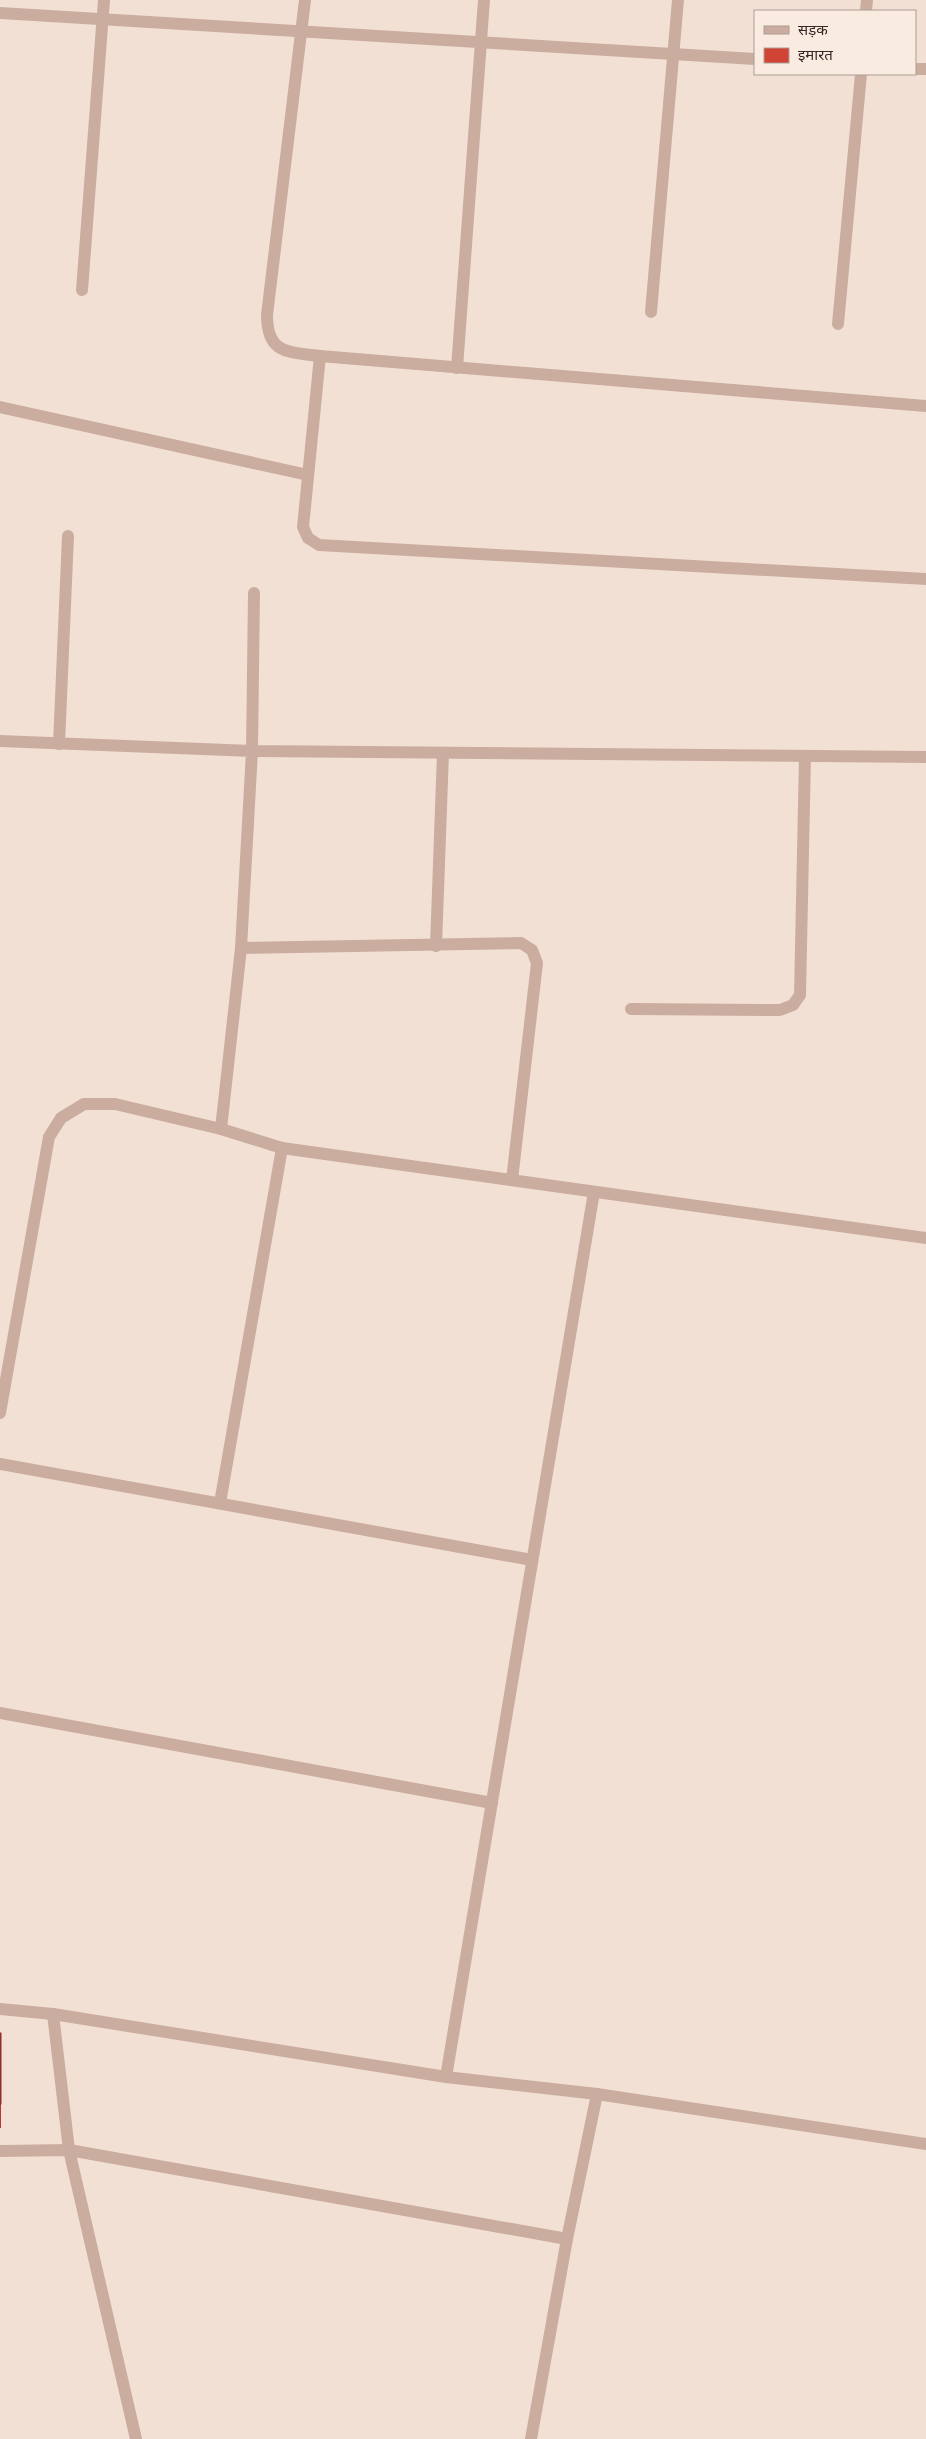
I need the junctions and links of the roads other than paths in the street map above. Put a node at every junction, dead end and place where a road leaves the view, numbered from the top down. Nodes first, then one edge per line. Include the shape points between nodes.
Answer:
1 (104, 0) edge
2 (305, 0) edge
3 (484, 0) edge
4 (678, 0) edge
5 (0, 12) edge
6 (103, 19) junction
7 (303, 31) junction
8 (482, 42) junction
9 (675, 54) junction
10 (754, 59) edge
11 (861, 75) edge
12 (82, 290) dead end
13 (651, 312) dead end
14 (838, 324) dead end
15 (320, 356) junction
16 (457, 368) junction
17 (926, 406) edge
18 (0, 407) edge
19 (308, 475) junction
20 (68, 536) dead end
21 (926, 579) edge
22 (254, 593) dead end
23 (0, 742) edge
24 (59, 744) junction
25 (252, 751) junction
26 (443, 753) junction
27 (805, 756) junction
28 (926, 757) edge
29 (436, 946) junction
30 (241, 948) junction
31 (631, 1009) dead end
32 (221, 1129) junction
33 (282, 1148) junction
34 (512, 1180) junction
35 (594, 1192) junction
36 (926, 1238) edge
37 (6, 1348) edge
38 (0, 1413) edge
39 (0, 1464) edge
40 (220, 1504) junction
41 (532, 1560) junction
42 (0, 1713) edge
43 (492, 1803) junction
44 (0, 2009) edge
45 (54, 2014) junction
46 (446, 2076) junction
47 (596, 2094) junction
48 (926, 2144) edge
49 (69, 2150) junction
50 (0, 2151) edge
51 (567, 2239) junction
52 (136, 2439) edge
53 (531, 2439) edge

1 - 6 street
2 - 7 street
3 - 8 street
4 - 9 street
5 - 6 street
6 - 7 street
6 - 12 street
7 - 8 street
7 - 15 street via 267,333 275,345 288,352
8 - 9 street
8 - 16 street
9 - 10 street
9 - 13 street
11 - 14 street
15 - 16 street
15 - 19 street
16 - 17 street
18 - 19 street
19 - 21 street via 303,527 308,538 319,545
20 - 24 street
22 - 25 street
23 - 24 street
24 - 25 street
25 - 26 street
25 - 30 street
26 - 27 street
26 - 29 street
27 - 28 street
27 - 31 street via 800,995 793,1005 780,1010
29 - 30 street
29 - 34 street via 521,943 532,950 537,963
30 - 32 street
32 - 33 street
32 - 37 street via 115,1104 84,1104 61,1118 49,1137
33 - 34 street
33 - 40 street
34 - 35 street
35 - 36 street
35 - 41 street
37 - 38 street
39 - 40 street
40 - 41 street
41 - 43 street
42 - 43 street
43 - 46 street
44 - 45 street
45 - 46 street
45 - 49 street
46 - 47 street
47 - 48 street
47 - 51 street
49 - 50 street
49 - 51 street
49 - 52 street
51 - 53 street

